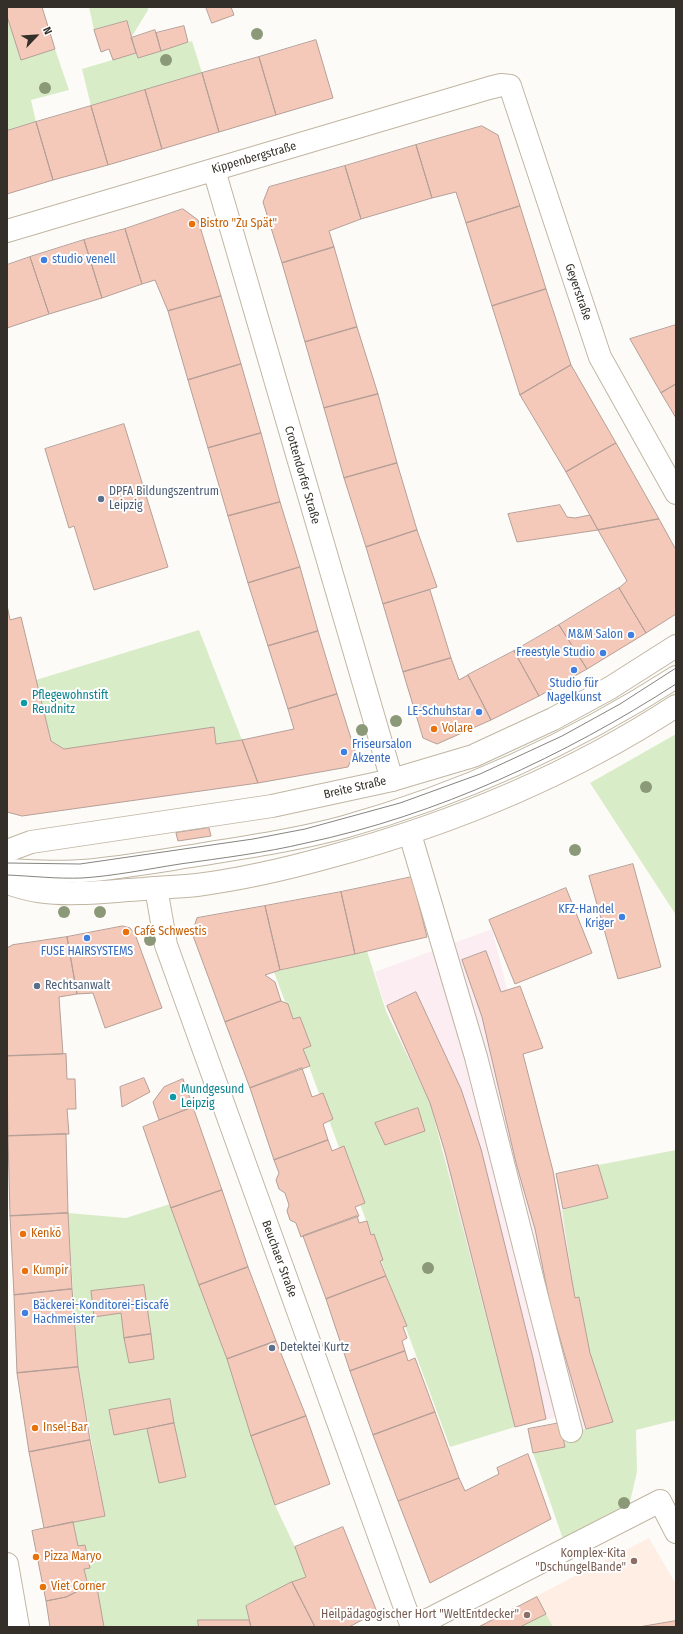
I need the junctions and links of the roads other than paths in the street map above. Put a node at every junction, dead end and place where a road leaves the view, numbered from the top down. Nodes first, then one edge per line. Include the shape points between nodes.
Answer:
1 (501, 85) joint
2 (214, 170) junction
3 (7, 231) edge
4 (676, 493) edge
5 (676, 646) edge
6 (676, 676) edge
7 (676, 706) edge
8 (392, 780) junction
9 (410, 834) junction
10 (7, 851) edge
11 (7, 870) edge
12 (7, 883) edge
13 (156, 888) junction
14 (571, 1431) dead end
15 (676, 1532) edge
16 (7, 1564) edge
17 (18, 1627) edge
18 (413, 1627) edge

1 - 2 street, Kippenbergstraße
1 - 4 street, Geyerstraße via 510,86 600,357
2 - 3 street, Kippenbergstraße
2 - 8 street, Crottendorfer Straße
5 - 8 street, Breite Straße via 610,688 553,719 473,756
6 - 11 street via 623,710 564,742 483,780 406,808 343,827 255,846 81,871
7 - 9 street via 636,732 576,764 492,803
8 - 10 street, Breite Straße via 247,811 32,842
9 - 13 street via 261,874 197,885
9 - 14 street via 476,1057
12 - 13 street via 38,891 82,893
13 - 18 street, Beuchaer Straße via 166,945
15 - 18 street via 660,1501
16 - 17 street

